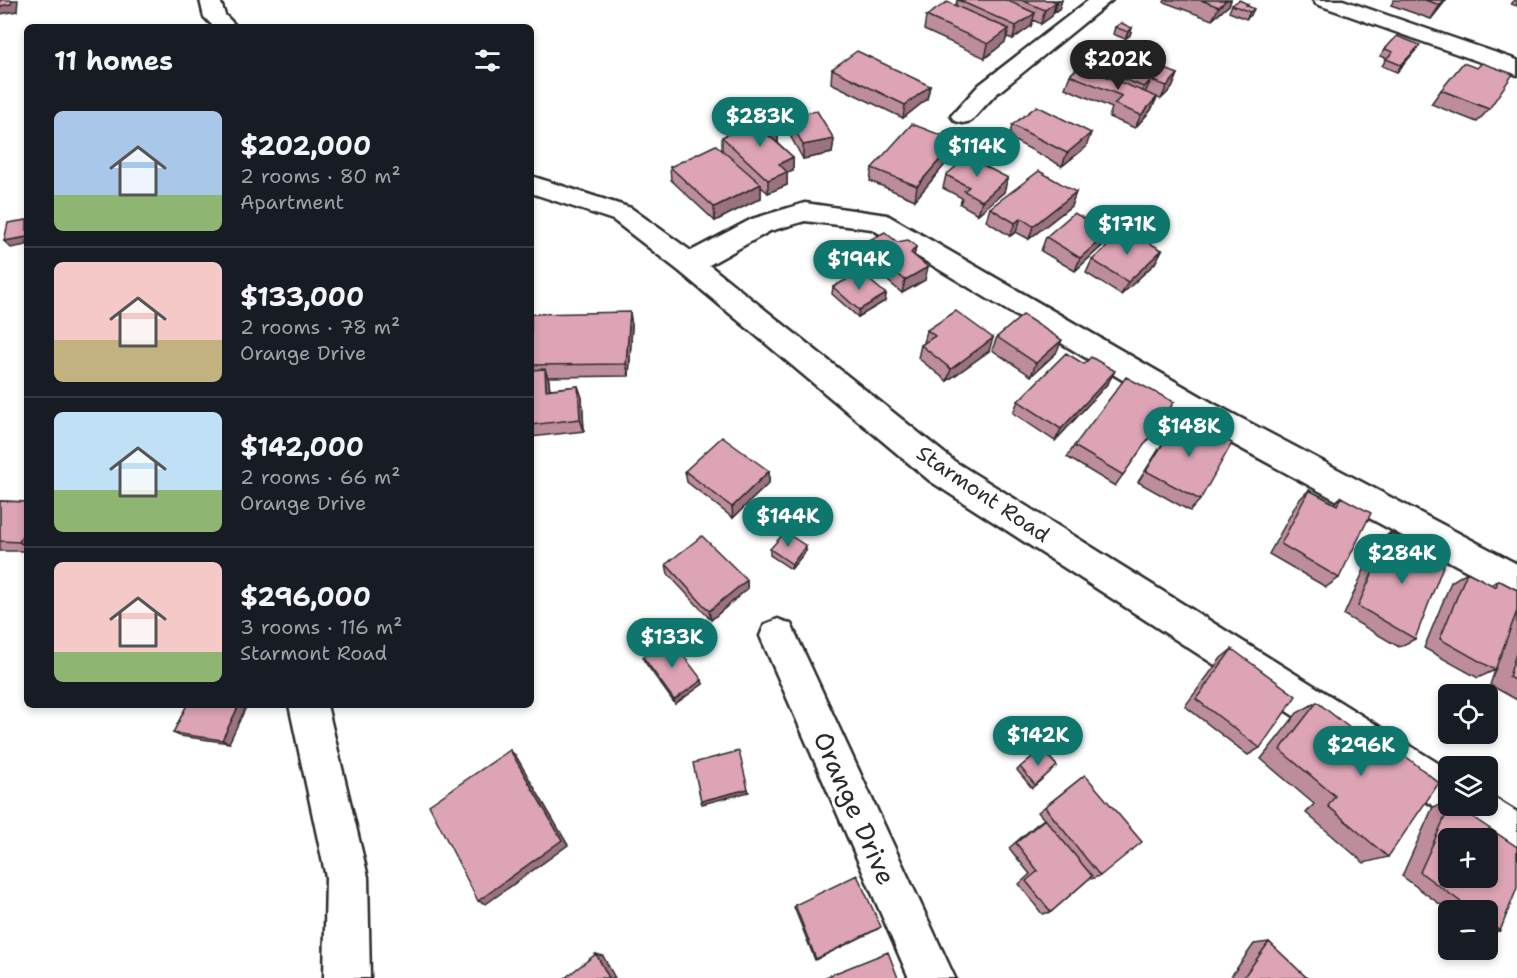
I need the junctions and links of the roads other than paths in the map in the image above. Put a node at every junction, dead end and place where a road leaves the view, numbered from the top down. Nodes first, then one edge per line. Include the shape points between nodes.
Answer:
1 (210, 0) edge
2 (1102, 0) edge
3 (1323, 0) edge
4 (1374, 7) edge
5 (222, 24) edge
6 (1517, 68) edge
7 (963, 116) dead end
8 (534, 185) edge
9 (689, 264) junction
10 (1517, 582) edge
11 (778, 636) dead end
12 (309, 708) edge
13 (1438, 786) edge
14 (1485, 816) edge
15 (1517, 836) edge
16 (347, 978) edge
17 (932, 978) edge

1 - 5 street via 214,17
2 - 7 street via 987,90
3 - 4 street
4 - 6 street
8 - 9 street, Starmont Road via 622,214
9 - 10 street via 761,225 805,212 878,221 1205,414
9 - 13 street, Starmont Road via 942,471
11 - 17 street, Orange Drive
12 - 16 street via 347,877
14 - 15 street

